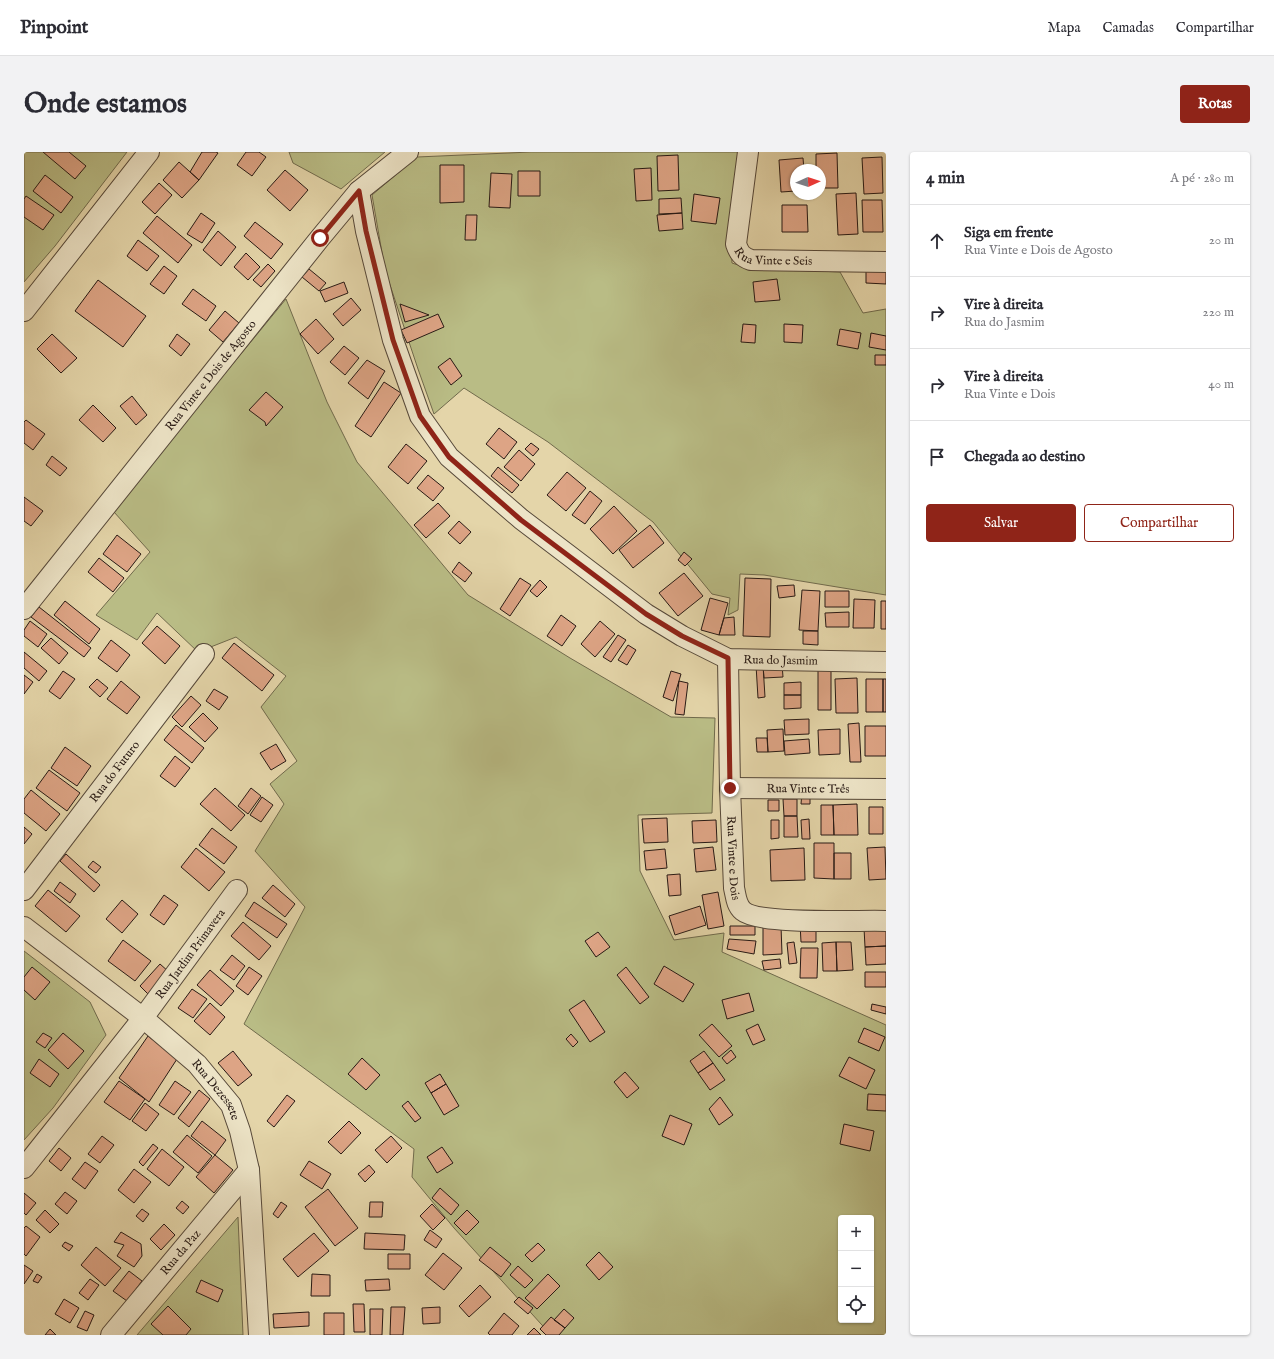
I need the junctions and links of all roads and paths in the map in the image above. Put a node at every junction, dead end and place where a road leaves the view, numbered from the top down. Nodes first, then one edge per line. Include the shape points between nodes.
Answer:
1 (149, 152) edge
2 (408, 152) edge
3 (748, 152) edge
4 (359, 191) junction
5 (886, 262) edge
6 (24, 311) edge
7 (24, 609) edge
8 (204, 654) dead end
9 (728, 658) junction
10 (886, 662) edge
11 (730, 788) junction
12 (886, 789) edge
13 (24, 890) edge
14 (237, 890) dead end
15 (886, 921) edge
16 (24, 927) edge
17 (143, 1018) junction
18 (24, 1168) edge
19 (249, 1170) junction
20 (111, 1335) edge
21 (259, 1335) edge

1 - 6 street
2 - 4 street, Rua Vinte e Dois de Agosto
3 - 5 street, Rua Vinte e Seis via 736,244 738,252 744,257 751,260
4 - 7 street, Rua Vinte e Dois de Agosto
4 - 9 street, Rua do Jasmim via 366,231 393,340 420,416 449,457 521,520 646,614 682,636
8 - 13 street, Rua do Futuro
9 - 10 street, Rua do Jasmim
9 - 11 street, Rua Vinte e Dois
11 - 12 street, Rua Vinte e Três
11 - 15 street, Rua Vinte e Dois via 734,888 737,903 744,911 757,917 776,920
14 - 17 street, Rua Jardim Primavera
16 - 17 street, Rua Dezessete
17 - 18 street
17 - 19 street, Rua Dezessete via 197,1064 231,1105
19 - 20 street, Rua da Paz
19 - 21 street, Rua Dezessete

